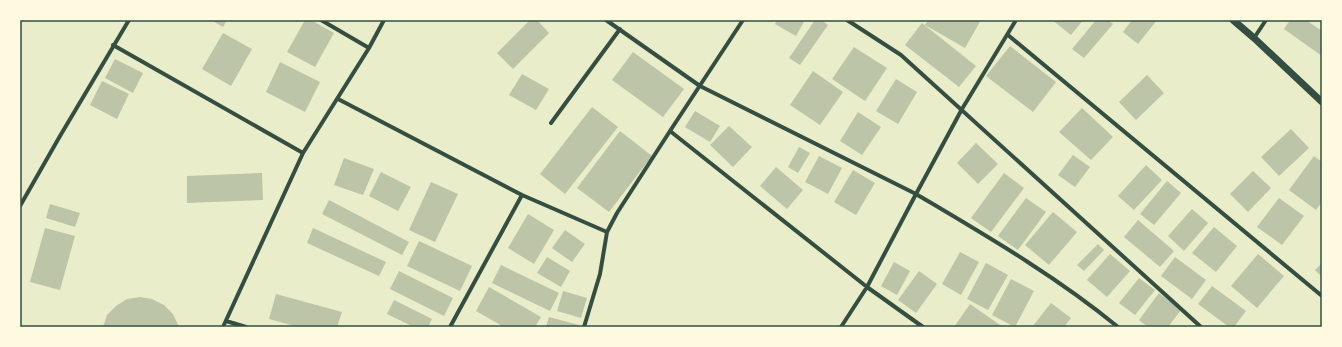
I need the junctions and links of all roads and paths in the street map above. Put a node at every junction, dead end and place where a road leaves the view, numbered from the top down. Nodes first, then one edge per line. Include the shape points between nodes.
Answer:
1 (129, 20) edge
2 (320, 20) edge
3 (384, 20) edge
4 (606, 20) edge
5 (743, 20) edge
6 (847, 20) edge
7 (1016, 20) edge
8 (1233, 20) edge
9 (1266, 20) edge
10 (620, 29) junction
11 (1008, 35) junction
12 (1254, 38) junction
13 (113, 45) junction
14 (369, 48) junction
15 (700, 86) junction
16 (338, 99) junction
17 (1322, 102) edge
18 (962, 109) junction
19 (551, 123) dead end
20 (670, 131) junction
21 (303, 153) junction
22 (916, 194) junction
23 (522, 195) junction
24 (20, 206) edge
25 (607, 232) junction
26 (867, 287) junction
27 (1322, 296) edge
28 (226, 321) junction
29 (223, 327) edge
30 (246, 327) edge
31 (450, 327) edge
32 (584, 327) edge
33 (842, 327) edge
34 (923, 327) edge
35 (1118, 327) edge
36 (1201, 327) edge

1 - 13 street
2 - 14 street
3 - 14 street
4 - 10 street
5 - 15 street
6 - 18 street via 901,55
7 - 11 street
8 - 12 street
9 - 12 street
10 - 15 street
10 - 19 street
11 - 18 street
11 - 27 street
12 - 17 street
13 - 21 street
13 - 24 street
14 - 16 street
15 - 20 street
15 - 22 street
16 - 21 street
16 - 23 street
18 - 22 street
18 - 36 street
20 - 25 street
20 - 26 street
21 - 28 street
22 - 26 street
22 - 35 street via 1003,246 1092,305
23 - 25 street
23 - 31 street
25 - 32 street via 600,274
26 - 33 street
26 - 34 street
28 - 29 street
28 - 30 street

